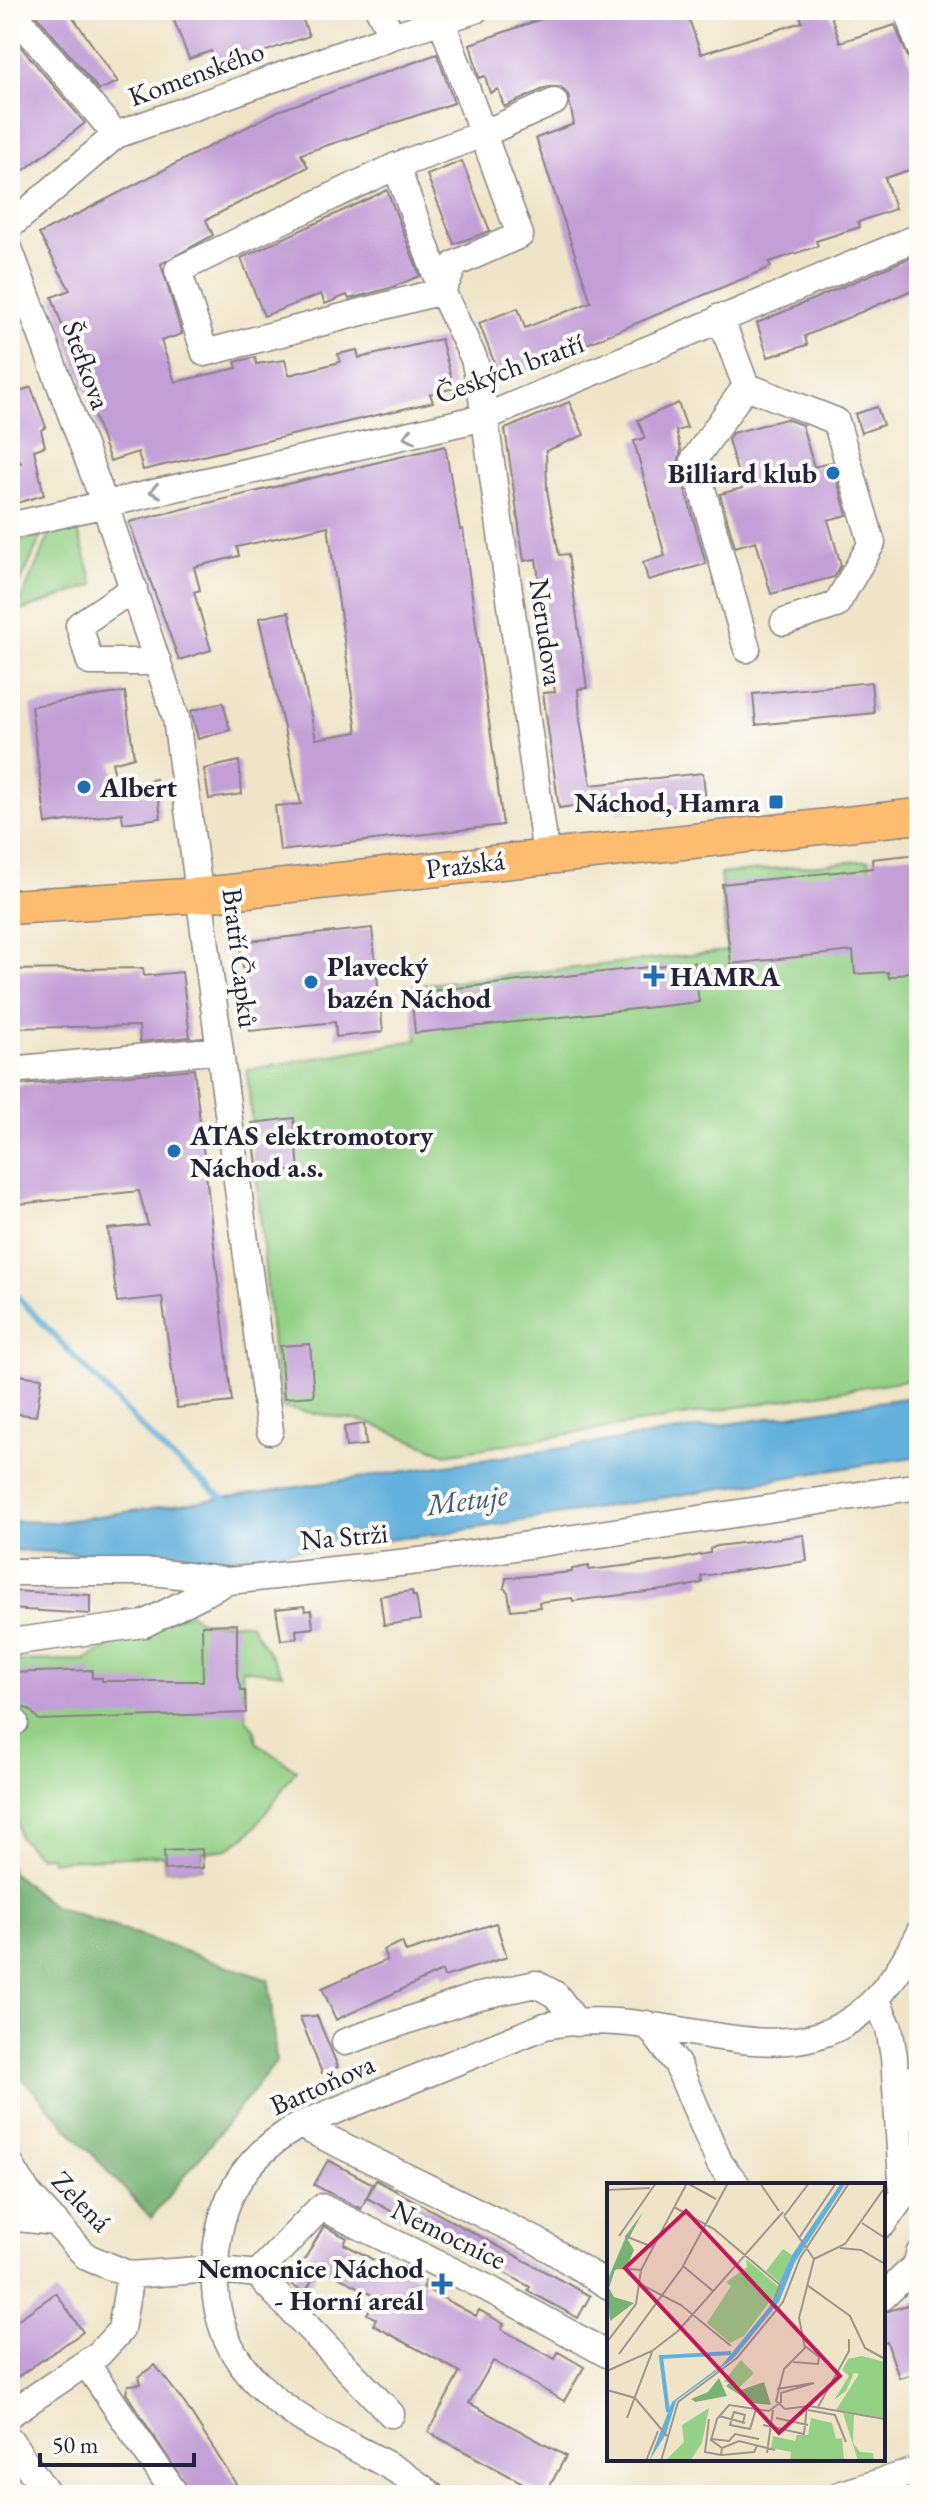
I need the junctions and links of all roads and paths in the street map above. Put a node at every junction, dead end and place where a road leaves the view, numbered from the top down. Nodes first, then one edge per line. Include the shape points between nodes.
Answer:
1 (11, 10) edge
2 (379, 10) edge
3 (475, 10) edge
4 (907, 10) edge
5 (442, 22) junction
6 (392, 36) junction
7 (919, 46) edge
8 (554, 102) dead end
9 (483, 134) junction
10 (116, 135) junction
11 (396, 166) junction
12 (10, 226) edge
13 (919, 237) edge
14 (10, 251) edge
15 (442, 291) junction
16 (720, 317) junction
17 (746, 386) junction
18 (485, 417) junction
19 (104, 502) junction
20 (10, 526) edge
21 (134, 588) junction
22 (784, 622) dead end
23 (747, 649) dead end
24 (158, 662) junction
25 (919, 816) edge
26 (546, 855) junction
27 (202, 895) junction
28 (10, 907) edge
29 (220, 1050) junction
30 (10, 1070) edge
31 (270, 1431) dead end
32 (919, 1486) edge
33 (10, 1572) edge
34 (228, 1581) junction
35 (10, 1642) edge
36 (919, 1933) edge
37 (877, 2001) junction
38 (577, 2023) junction
39 (647, 2024) junction
40 (345, 2042) dead end
41 (894, 2057) junction
42 (918, 2111) edge
43 (300, 2125) junction
44 (10, 2164) edge
45 (735, 2183) edge
46 (10, 2206) edge
47 (885, 2221) edge
48 (55, 2222) junction
49 (918, 2260) edge
50 (265, 2265) junction
51 (213, 2269) junction
52 (130, 2275) junction
53 (600, 2280) edge
54 (885, 2295) edge
55 (607, 2354) edge
56 (86, 2363) junction
57 (10, 2414) edge
58 (391, 2414) dead end
59 (10, 2440) edge
60 (919, 2470) edge
61 (48, 2495) edge
62 (176, 2495) edge
63 (431, 2495) edge
64 (839, 2495) edge

1 - 10 street
2 - 6 street
3 - 5 street, Komenského
4 - 7 street
5 - 6 street, Komenského
5 - 9 street
6 - 10 street, Komenského
8 - 9 street
9 - 11 street
9 - 15 street via 520,235 455,264
10 - 12 street, Komenského
11 - 15 street, Nerudova
11 - 15 street via 178,270 205,353
13 - 16 street, Českých bratří
14 - 19 street, Štefkova
15 - 18 street, Nerudova via 474,359
16 - 17 street
16 - 18 street, Českých bratří
17 - 22 street via 836,421 872,543 836,605
17 - 23 street via 694,460
18 -> 19 street, Českých bratří
18 - 26 street, Nerudova
19 - 20 street, Českých bratří
19 - 21 street, Bratří Čapků
21 - 24 street, Bratří Čapků
21 - 24 street via 79,625 90,662
24 - 27 street, Bratří Čapků via 176,718
25 - 26 main road, Pražská
26 - 27 main road, Pražská
27 - 28 main road, Pražská
27 - 29 street, Bratří Čapků
29 - 30 street
29 - 31 street, Bratří Čapků
32 - 34 street, Na Strži via 428,1560
33 - 34 street, Na Strži via 154,1572
34 - 35 street via 144,1624
36 - 37 street, Bartoňova
37 - 39 street, Bartoňova via 829,2030 774,2043
37 - 41 street
38 - 39 street, Bartoňova
38 - 40 street, Bartoňova via 556,1995 536,1984 475,1997
38 - 43 street, Bartoňova via 545,2026
39 - 45 street via 677,2064 720,2164
41 - 42 street
41 - 47 street via 903,2196
43 - 51 street, Bartoňova via 271,2142 243,2171 220,2224
43 - 53 street via 537,2241
44 - 48 street, Zelená
46 - 48 street via 18,2218
48 - 52 street, Zelená via 87,2257
49 - 54 street
50 - 51 street, Zelená
50 - 55 street, Nemocnice via 321,2207
50 - 58 street
51 - 52 street, Zelená
51 - 63 street, Bartoňova via 216,2314 225,2338 258,2382 312,2425
52 - 56 street via 121,2330
56 - 57 street
56 - 62 street
59 - 61 street
60 - 64 street

